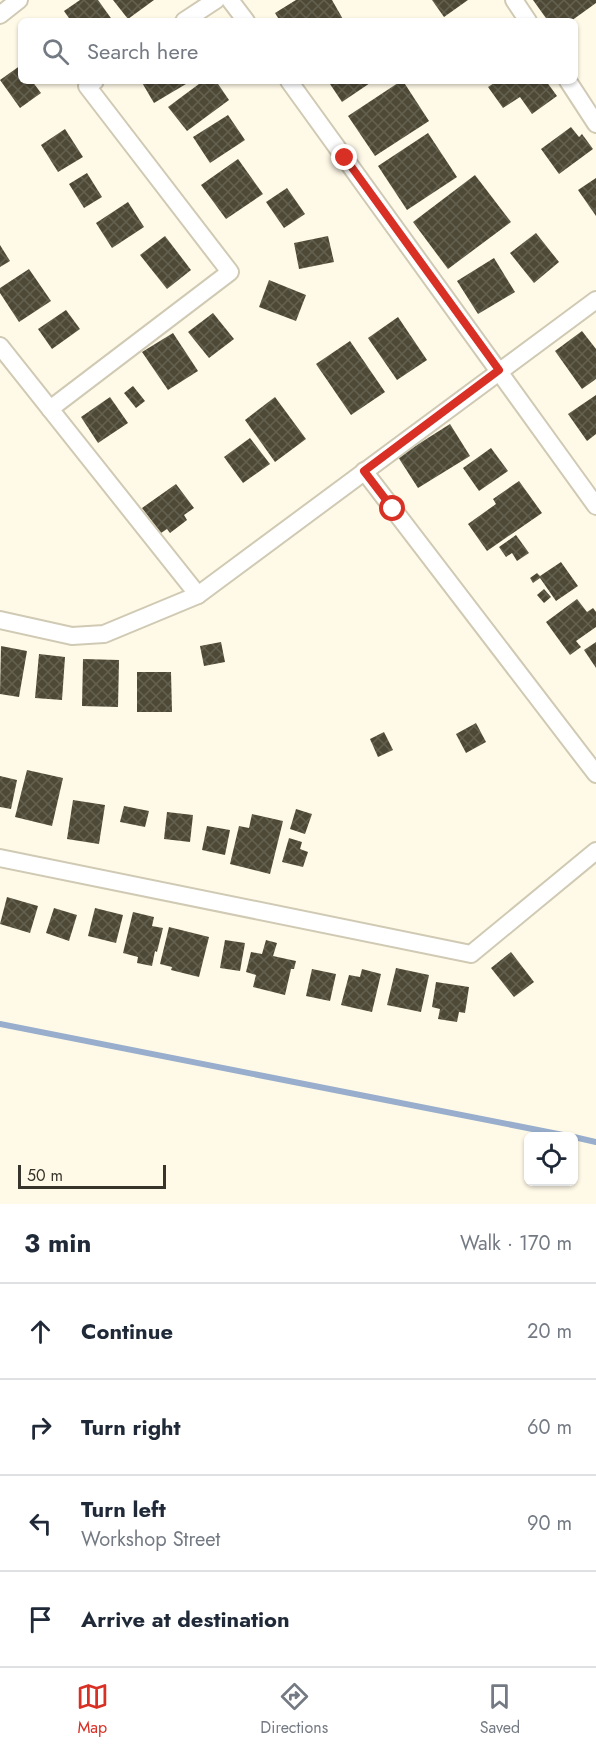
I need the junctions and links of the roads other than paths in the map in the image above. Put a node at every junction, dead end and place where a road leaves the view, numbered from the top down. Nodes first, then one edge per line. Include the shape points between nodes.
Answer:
1 (19, 0) edge
2 (216, 0) edge
3 (230, 0) edge
4 (514, 0) edge
5 (0, 15) edge
6 (189, 18) edge
7 (244, 18) edge
8 (526, 18) edge
9 (90, 84) edge
10 (291, 84) edge
11 (569, 84) edge
12 (596, 124) edge
13 (596, 300) edge
14 (0, 346) edge
15 (499, 370) junction
16 (50, 409) junction
17 (364, 471) junction
18 (596, 506) edge
19 (198, 595) junction
20 (0, 620) edge
21 (596, 774) edge
22 (596, 851) edge
23 (0, 858) edge

1 - 5 street
2 - 6 street
3 - 7 street
4 - 8 street
9 - 16 street via 87,86 230,272
10 - 15 street
11 - 12 street
13 - 15 street
14 - 16 street
15 - 17 street
15 - 18 street
16 - 19 street
17 - 19 street
17 - 21 street
19 - 20 street via 104,633 72,636
22 - 23 street via 471,954

